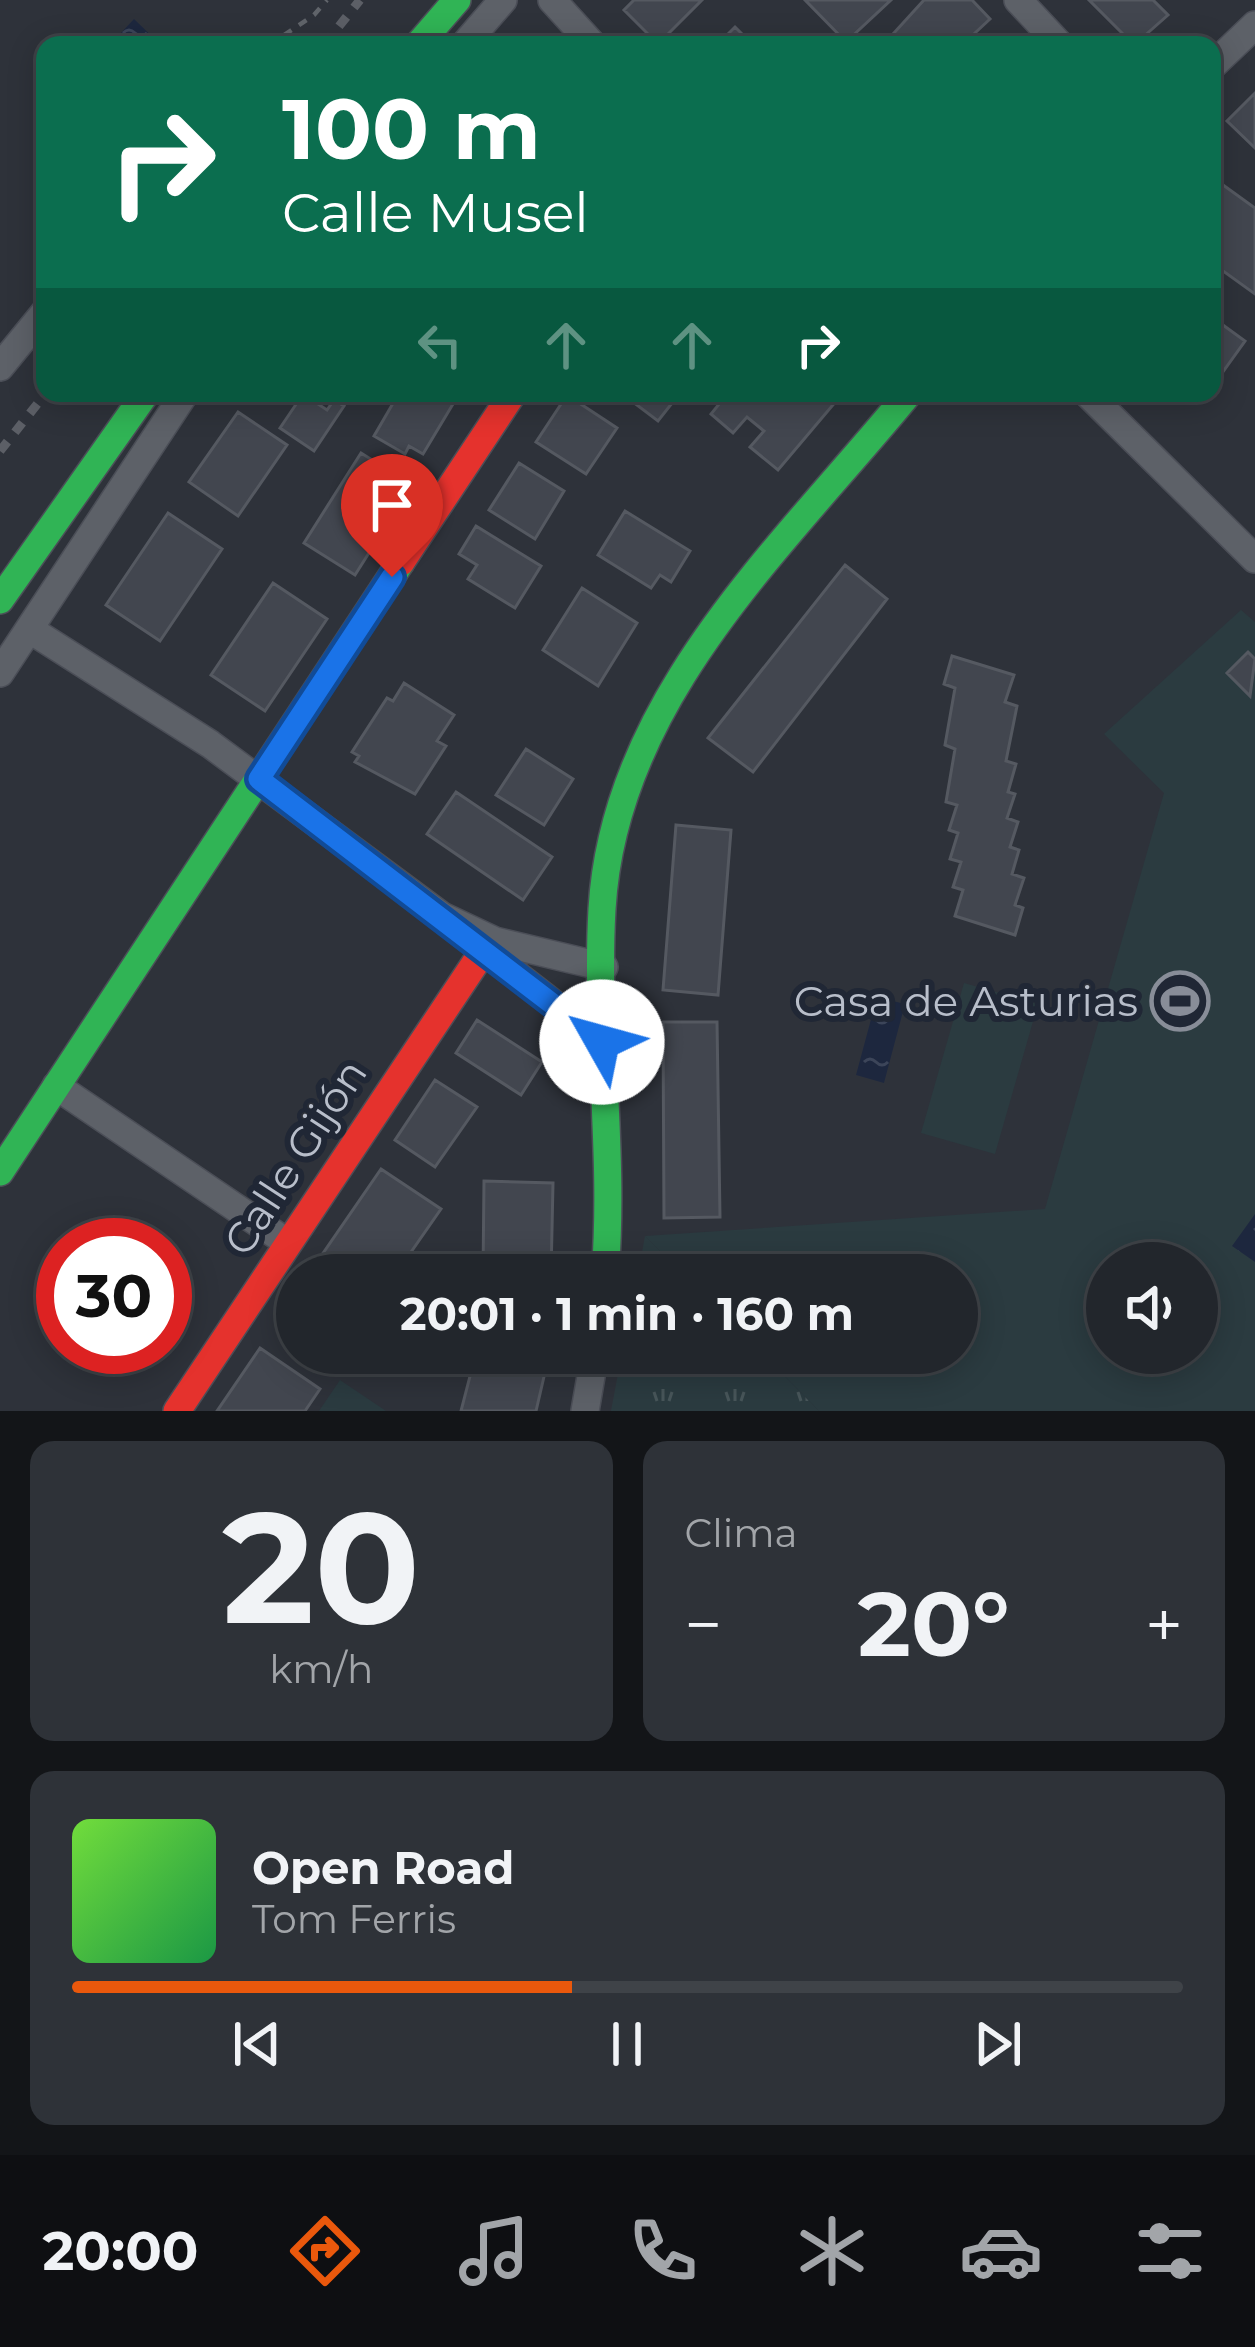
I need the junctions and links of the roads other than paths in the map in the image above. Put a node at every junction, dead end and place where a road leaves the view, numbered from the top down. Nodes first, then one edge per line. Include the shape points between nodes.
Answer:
1 (457, 0) edge
2 (503, 0) edge
3 (552, 0) edge
4 (1018, 0) edge
5 (1255, 25) edge
6 (426, 36) edge
7 (472, 36) edge
8 (585, 36) edge
9 (1052, 36) edge
10 (1221, 57) edge
11 (36, 323) edge
12 (0, 367) edge
13 (140, 402) edge
14 (179, 402) edge
15 (508, 402) edge
16 (901, 402) edge
17 (1096, 402) edge
18 (1255, 559) edge
19 (0, 600) edge
20 (29, 629) junction
21 (0, 673) edge
22 (259, 779) junction
23 (442, 916) junction
24 (484, 950) junction
25 (604, 967) junction
26 (602, 1042) junction
27 (56, 1086) junction
28 (0, 1172) edge
29 (288, 1243) junction
30 (608, 1254) edge
31 (591, 1374) edge
32 (177, 1411) edge
33 (585, 1411) edge

1 - 6 street
2 - 7 street
3 - 8 street
4 - 9 street
5 - 10 street
11 - 12 street
13 - 19 street
14 - 20 street
15 - 22 street
16 - 25 street via 721,615 639,745 608,855
17 - 18 street
20 - 21 street
20 - 22 street
22 - 23 street
22 - 27 street
23 - 24 street
23 - 25 street via 495,941
24 - 26 street
24 - 29 street, Calle Gijón
25 - 26 street
26 - 30 street
27 - 28 street
27 - 29 street
29 - 32 street, Calle Gijón
31 - 33 street

